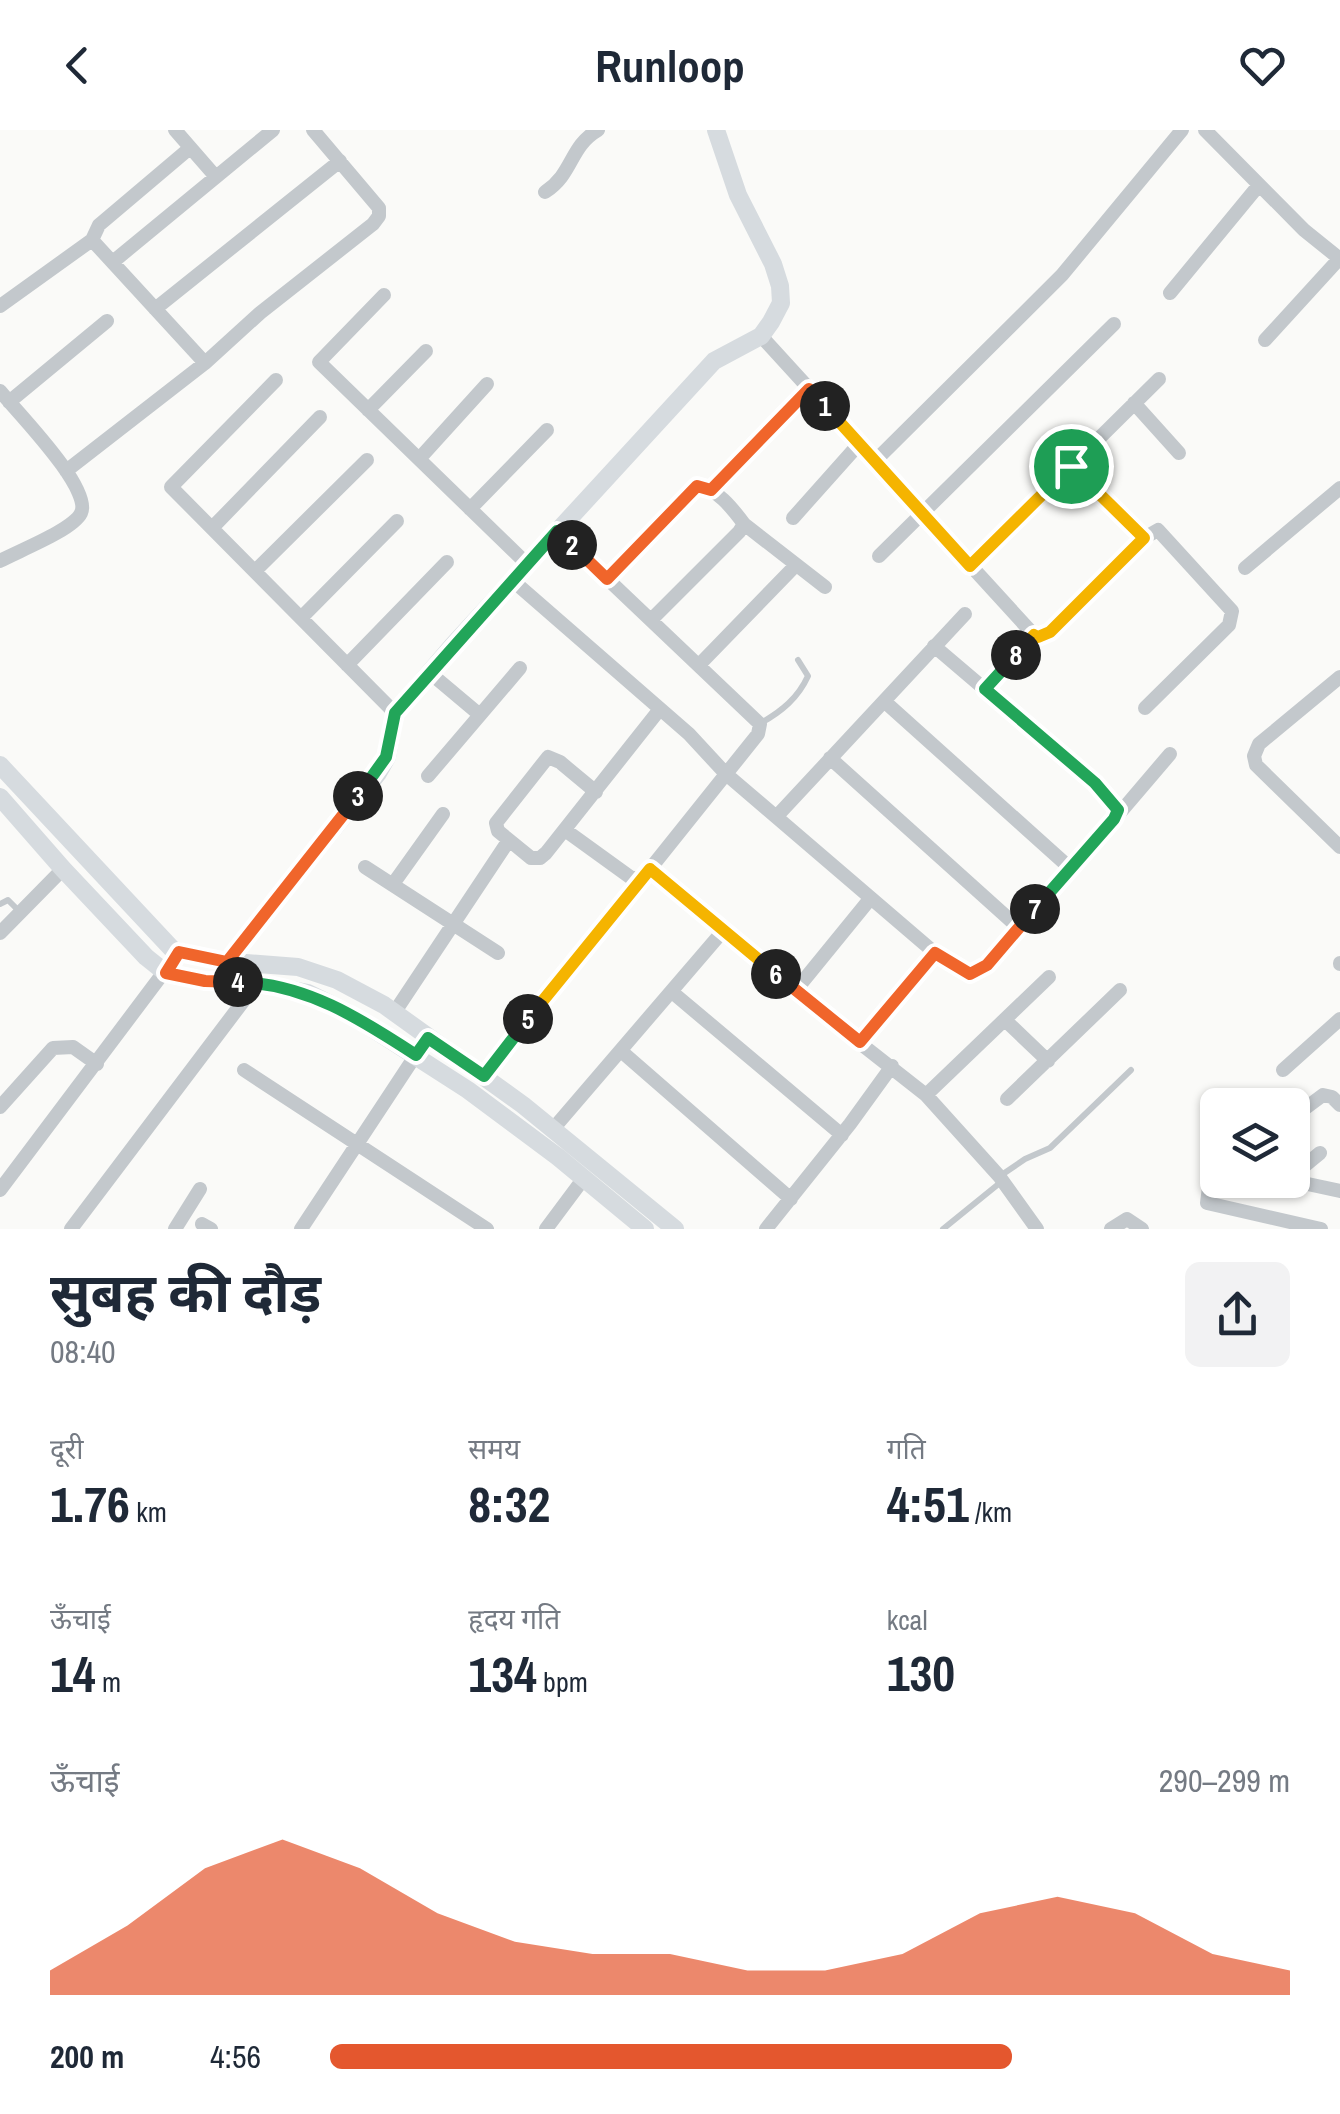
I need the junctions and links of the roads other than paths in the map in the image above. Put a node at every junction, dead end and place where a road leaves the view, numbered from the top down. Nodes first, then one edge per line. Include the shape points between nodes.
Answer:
1 (175, 130) edge
2 (274, 130) edge
3 (313, 130) edge
4 (598, 130) edge
5 (716, 130) edge
6 (1182, 130) edge
7 (1205, 130) edge
8 (190, 148) junction
9 (340, 161) junction
10 (216, 177) junction
11 (1259, 185) junction
12 (545, 192) dead end
13 (92, 240) junction
14 (1340, 259) edge
15 (114, 261) junction
16 (1170, 294) dead end
17 (384, 295) dead end
18 (0, 306) edge
19 (156, 309) junction
20 (107, 321) dead end
21 (1114, 324) dead end
22 (761, 336) junction
23 (1266, 340) dead end
24 (426, 351) dead end
25 (204, 363) junction
26 (1159, 378) dead end
27 (276, 380) dead end
28 (487, 384) dead end
29 (809, 389) junction
30 (4, 396) edge
31 (1134, 403) junction
32 (368, 410) junction
33 (320, 417) dead end
34 (547, 430) dead end
35 (859, 444) junction
36 (1179, 452) dead end
37 (367, 460) dead end
38 (419, 460) junction
39 (875, 461) junction
40 (1071, 466) junction
41 (66, 471) junction
42 (1340, 488) edge
43 (711, 490) junction
44 (470, 509) junction
45 (923, 514) junction
46 (793, 518) dead end
47 (397, 521) dead end
48 (744, 524) junction
49 (212, 528) junction
50 (557, 531) junction
51 (1144, 538) junction
52 (879, 556) dead end
53 (0, 561) edge
54 (447, 562) dead end
55 (527, 564) junction
56 (796, 564) junction
57 (970, 566) junction
58 (1245, 568) dead end
59 (255, 571) junction
60 (607, 579) junction
61 (511, 580) junction
62 (824, 587) dead end
63 (965, 614) dead end
64 (301, 618) junction
65 (651, 620) junction
66 (1034, 635) junction
67 (934, 646) junction
68 (798, 660) dead end
69 (348, 664) junction
70 (699, 666) junction
71 (520, 668) dead end
72 (430, 672) junction
73 (1340, 677) edge
74 (985, 689) junction
75 (884, 701) junction
76 (1145, 708) dead end
77 (660, 709) junction
78 (395, 713) junction
79 (480, 714) junction
80 (760, 724) junction
81 (1170, 754) dead end
82 (830, 758) junction
83 (0, 765) edge
84 (726, 774) junction
85 (428, 776) dead end
86 (596, 792) junction
87 (0, 797) edge
88 (442, 814) dead end
89 (1118, 814) junction
90 (777, 816) junction
91 (565, 830) junction
92 (509, 840) junction
93 (1340, 847) edge
94 (365, 867) dead end
95 (1070, 868) junction
96 (63, 869) junction
97 (646, 875) junction
98 (394, 884) junction
99 (870, 899) junction
100 (0, 904) edge
101 (21, 913) junction
102 (454, 925) junction
103 (1018, 928) junction
104 (723, 931) junction
105 (0, 933) edge
106 (179, 952) junction
107 (498, 953) dead end
108 (935, 953) junction
109 (227, 962) junction
110 (166, 973) junction
111 (1049, 977) dead end
112 (257, 984) junction
113 (1120, 990) dead end
114 (795, 991) junction
115 (672, 992) junction
116 (394, 1013) junction
117 (1340, 1019) edge
118 (1006, 1020) junction
119 (428, 1038) junction
120 (860, 1042) junction
121 (621, 1052) junction
122 (416, 1055) junction
123 (1048, 1060) junction
124 (97, 1064) junction
125 (892, 1066) junction
126 (244, 1070) dead end
127 (1131, 1070) dead end
128 (1283, 1070) dead end
129 (484, 1076) junction
130 (926, 1095) junction
131 (1007, 1099) dead end
132 (1310, 1104) edge
133 (1340, 1104) edge
134 (0, 1107) edge
135 (554, 1129) junction
136 (842, 1135) junction
137 (357, 1145) junction
138 (1320, 1153) dead end
139 (1310, 1162) edge
140 (584, 1178) junction
141 (1001, 1179) junction
142 (1310, 1183) edge
143 (200, 1189) dead end
144 (0, 1190) edge
145 (1340, 1191) edge
146 (1208, 1198) edge
147 (791, 1199) junction
148 (71, 1229) edge
149 (175, 1229) edge
150 (300, 1229) edge
151 (488, 1229) edge
152 (546, 1229) edge
153 (645, 1229) edge
154 (676, 1229) edge
155 (766, 1229) edge
156 (943, 1229) edge
157 (1037, 1229) edge
158 (1110, 1229) edge
159 (1142, 1229) edge
160 (1321, 1229) edge

1 - 8 street
2 - 10 street
3 - 9 street
4 - 12 street via 580,146 563,180
5 - 22 street via 780,286 781,303
6 - 39 street via 1062,274
7 - 11 street
8 - 10 street
8 - 13 street via 99,225
9 - 19 street
9 - 25 street via 379,208 378,216
10 - 15 street
11 - 14 street
11 - 16 street
13 - 15 street
13 - 18 street
14 - 23 street
15 - 19 street
17 - 32 street via 320,362
19 - 25 street
20 - 30 street
21 - 45 street
22 - 29 street
22 - 50 street via 714,362
24 - 32 street
25 - 41 street
26 - 31 street
27 - 49 street via 171,488
28 - 38 street
29 - 35 street
29 - 43 street
30 - 41 street
31 - 36 street
31 - 40 street
32 - 38 street
33 - 49 street
34 - 44 street
35 - 39 street
35 - 46 street
37 - 59 street
38 - 44 street
39 - 45 street
40 - 51 street
40 - 57 street
41 - 53 street via 82,494 78,518
42 - 58 street
43 - 48 street
43 - 60 street via 697,486
44 - 55 street
45 - 52 street
45 - 57 street
47 - 64 street
48 - 56 street
48 - 65 street
49 - 59 street
50 - 55 street
50 - 60 street
51 - 66 street via 1050,632
51 - 76 street via 1162,532 1232,611 1229,625
54 - 69 street
55 - 61 street
56 - 62 street
56 - 70 street
57 - 66 street
59 - 64 street
60 - 65 street
61 - 72 street
61 - 77 street
63 - 67 street
64 - 69 street
65 - 70 street
66 - 74 street
67 - 74 street
67 - 75 street
68 - 80 lane via 808,676 804,684
69 - 78 street
70 - 80 street
71 - 79 street
72 - 78 street
72 - 79 street
73 - 93 street via 1259,744 1254,756
74 - 89 street via 1095,783
75 - 82 street
75 - 95 street
77 - 84 street
77 - 86 street
78 - 109 street via 378,773
79 - 85 street
80 - 84 street
81 - 89 street
82 - 90 street
82 - 103 street
83 - 106 street
84 - 90 street
84 - 97 street
86 - 91 street
86 - 92 street via 545,758 496,823
87 - 96 street
88 - 98 street
89 - 95 street
90 - 99 street
91 - 92 street via 535,859
91 - 97 street via 630,878
92 - 102 street
94 - 98 street
95 - 103 street
96 - 101 street
96 - 110 street
97 - 104 street
97 - 129 street
98 - 102 street
99 - 108 street
99 - 114 street
100 - 101 lane via 12,901
101 - 105 street
102 - 107 street
102 - 116 street
103 - 108 street via 987,965 970,974
104 - 114 street
104 - 115 street
106 - 109 street
106 - 110 street
108 - 120 street
109 - 116 street via 298,967 337,980
110 - 112 street
110 - 124 street
111 - 118 street
112 - 122 street via 308,994
112 - 148 street
113 - 123 street
114 - 120 street
115 - 121 street
115 - 136 street
116 - 119 street
117 - 128 street
118 - 123 street
118 - 130 street
119 - 122 street
119 - 129 street
120 - 125 street
121 - 135 street
121 - 147 street
122 - 137 street
122 - 140 street
123 - 131 street
124 - 134 street via 74,1047 52,1048
124 - 144 street
125 - 130 street
125 - 136 street
126 - 137 street
127 - 141 lane via 1050,1148
129 - 135 street
130 - 141 street
132 - 133 street via 1324,1094
135 - 154 street
136 - 147 street
137 - 150 street
137 - 151 street
138 - 139 street
140 - 152 street
140 - 153 street
141 - 156 lane
141 - 157 street
142 - 145 street
143 - 149 street
146 - 160 street
147 - 155 street
158 - 159 street via 1127,1219

